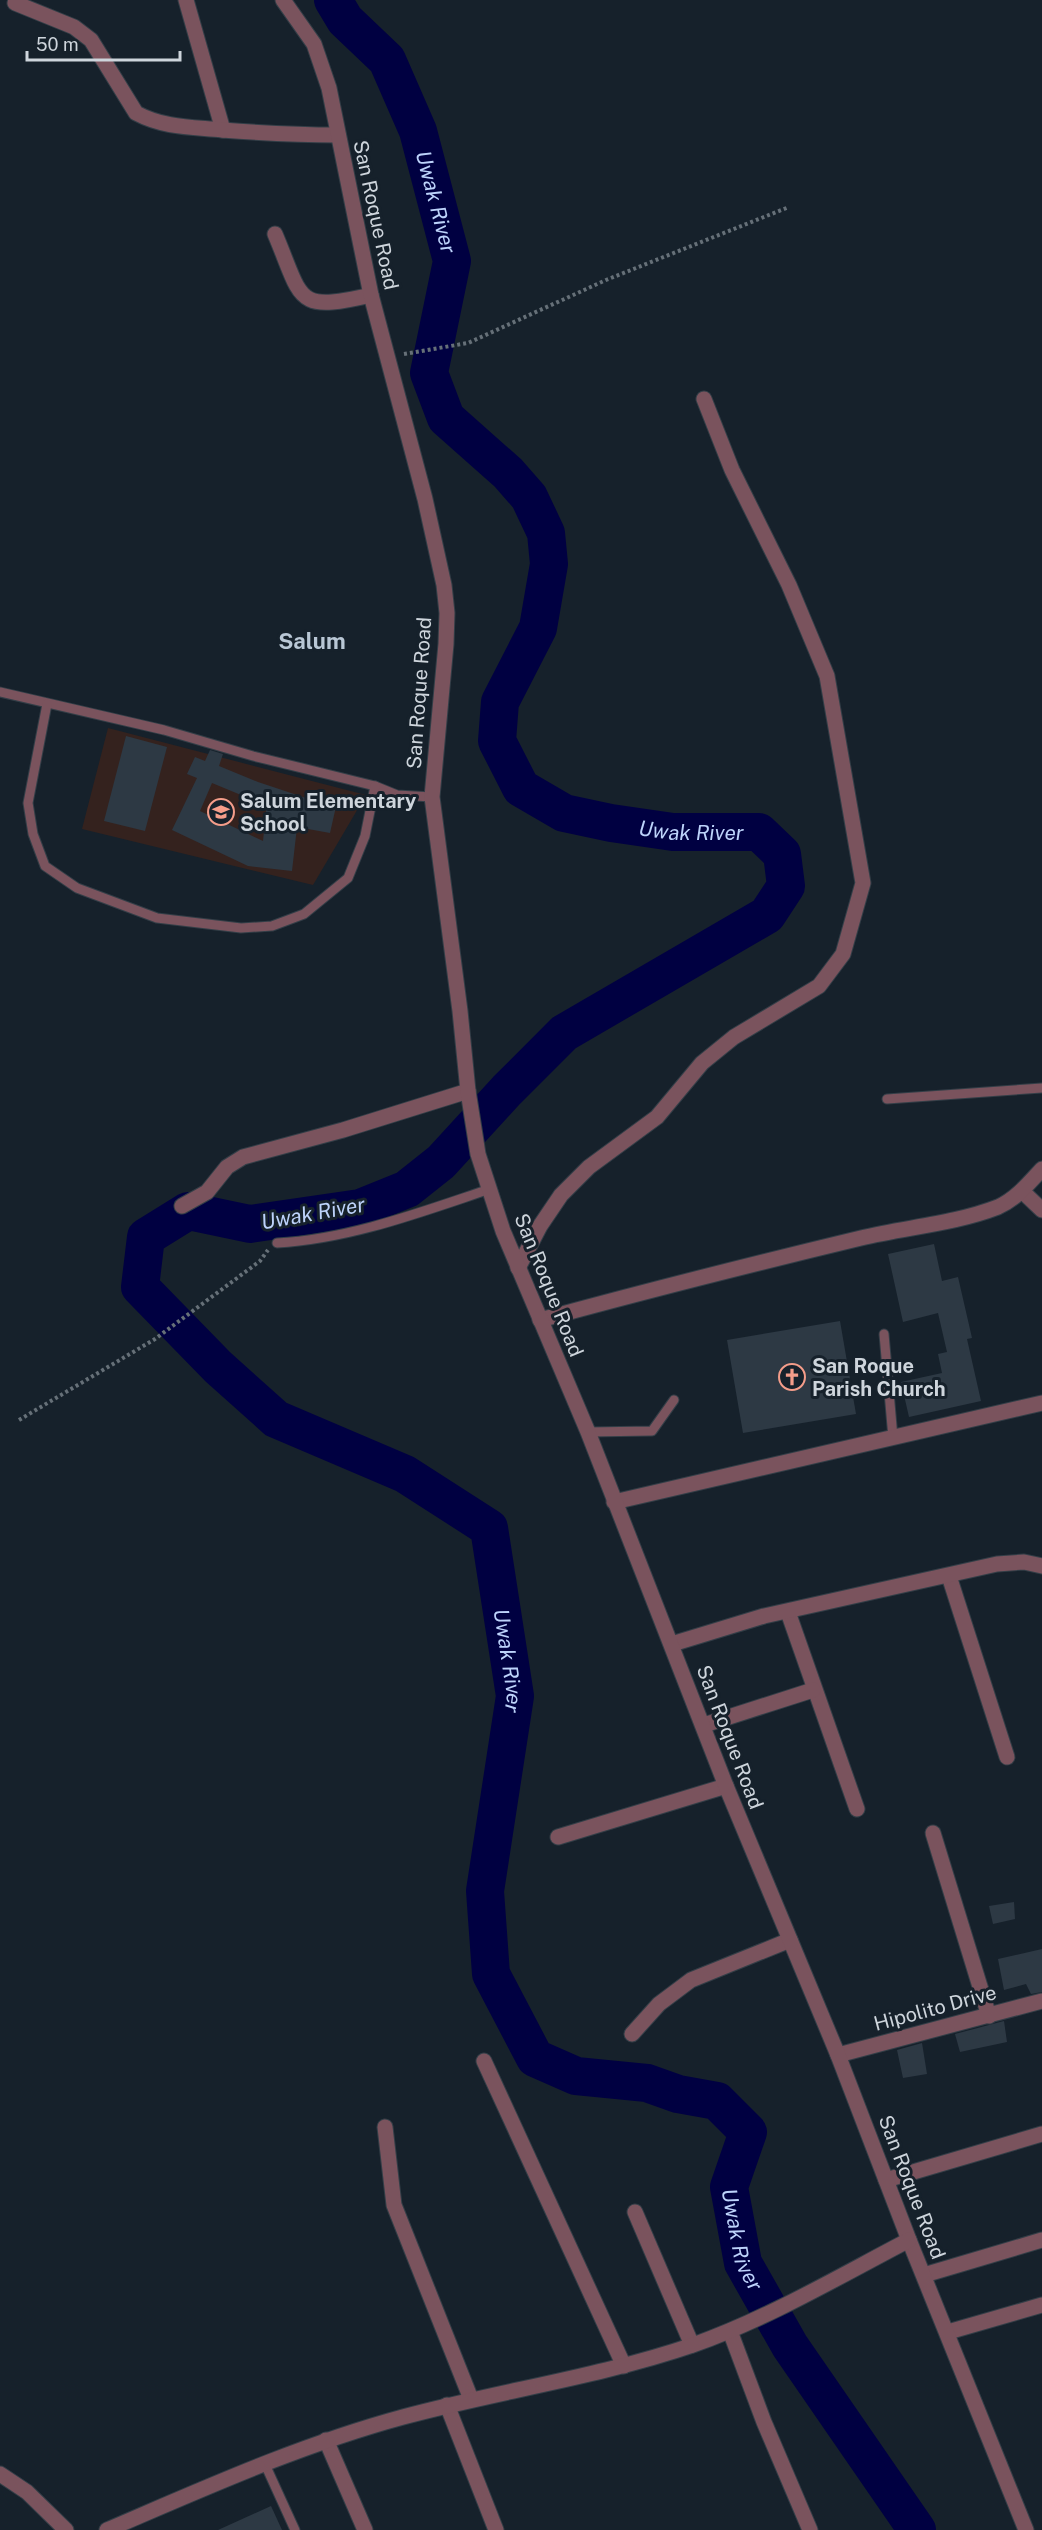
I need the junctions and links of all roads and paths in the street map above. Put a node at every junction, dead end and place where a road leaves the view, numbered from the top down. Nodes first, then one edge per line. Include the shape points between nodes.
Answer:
1 (186, 0) edge
2 (283, 0) edge
3 (15, 3) dead end
4 (223, 130) junction
5 (338, 135) junction
6 (789, 207) dead end
7 (275, 234) dead end
8 (371, 295) junction
9 (409, 352) dead end
10 (704, 399) dead end
11 (0, 692) edge
12 (47, 704) junction
13 (375, 786) junction
14 (432, 797) junction
15 (1042, 1088) edge
16 (468, 1091) junction
17 (886, 1100) dead end
18 (1042, 1168) edge
19 (490, 1189) junction
20 (1022, 1191) junction
21 (182, 1206) dead end
22 (1042, 1210) edge
23 (277, 1243) joint
24 (518, 1268) junction
25 (540, 1320) junction
26 (884, 1334) dead end
27 (674, 1400) dead end
28 (1042, 1403) edge
29 (19, 1420) dead end
30 (588, 1432) junction
31 (893, 1438) junction
32 (614, 1502) junction
33 (1042, 1566) edge
34 (949, 1576) junction
35 (788, 1611) junction
36 (672, 1644) junction
37 (813, 1690) junction
38 (704, 1725) junction
39 (1007, 1757) dead end
40 (726, 1786) junction
41 (857, 1809) dead end
42 (933, 1833) dead end
43 (558, 1837) dead end
44 (790, 1940) junction
45 (1042, 2001) edge
46 (989, 2016) junction
47 (632, 2034) dead end
48 (838, 2055) junction
49 (484, 2061) dead end
50 (385, 2127) dead end
51 (1042, 2134) edge
52 (886, 2180) junction
53 (635, 2212) dead end
54 (909, 2240) junction
55 (1042, 2240) edge
56 (924, 2275) junction
57 (1042, 2305) edge
58 (730, 2331) junction
59 (948, 2332) junction
60 (693, 2345) junction
61 (624, 2366) junction
62 (471, 2399) junction
63 (447, 2405) junction
64 (326, 2440) junction
65 (264, 2462) junction
66 (0, 2474) edge
67 (66, 2530) edge
68 (107, 2530) edge
69 (295, 2530) edge
70 (365, 2530) edge
71 (496, 2530) edge
72 (810, 2530) edge
73 (1026, 2530) edge

1 - 4 street
2 - 5 street, San Roque Road via 314,44 329,88
3 - 4 street via 74,27 91,40 136,113 169,126
4 - 5 street
5 - 8 street, San Roque Road
6 - 9 path via 606,280 468,344
7 - 8 street via 307,301 318,304
8 - 14 street, San Roque Road via 425,499 445,594 446,644
10 - 24 street via 732,470 789,585 827,676 863,883 843,954 819,986 734,1037 702,1063 657,1117 589,1167 561,1195
11 - 12 lane
12 - 13 lane via 164,730
12 - 13 lane via 28,804 33,834 45,866 77,888 156,918 241,928 272,926 304,914 348,878 365,836
13 - 14 lane via 398,795
14 - 16 street, San Roque Road
15 - 17 lane
16 - 19 street, San Roque Road via 478,1154
16 - 21 street via 243,1157 227,1167 207,1192
18 - 20 street
19 - 23 lane via 316,1241
19 - 24 street, San Roque Road
20 - 22 street
20 - 25 street via 1000,1206 961,1218 877,1234
23 - 29 path via 260,1261 155,1339
24 - 25 street, San Roque Road
25 - 30 street, San Roque Road
26 - 31 lane
27 - 30 lane via 652,1431
28 - 31 street
30 - 32 street, San Roque Road
31 - 32 street
32 - 36 street, San Roque Road
33 - 34 street via 1024,1562 997,1564
34 - 35 street
34 - 39 street
35 - 36 street
35 - 37 street
36 - 38 street, San Roque Road
37 - 38 street
37 - 41 street
38 - 40 street, San Roque Road
40 - 43 street
40 - 44 street, San Roque Road
42 - 46 street
44 - 47 street via 692,1980 659,2004
44 - 48 street, San Roque Road
45 - 46 street, Hipolito Drive
46 - 48 street, Hipolito Drive
48 - 52 street, San Roque Road
49 - 61 street
50 - 62 street via 394,2205
51 - 52 street
52 - 54 street, San Roque Road
53 - 60 street
54 - 56 street, San Roque Road
54 - 58 street
55 - 56 street
56 - 59 street, San Roque Road
57 - 59 street
58 - 60 street
58 - 72 street
59 - 73 street, San Roque Road
60 - 61 street
61 - 62 street
62 - 63 street
63 - 64 street
63 - 71 street
64 - 65 street
64 - 70 street
65 - 68 street
65 - 69 lane
66 - 67 street via 27,2492

